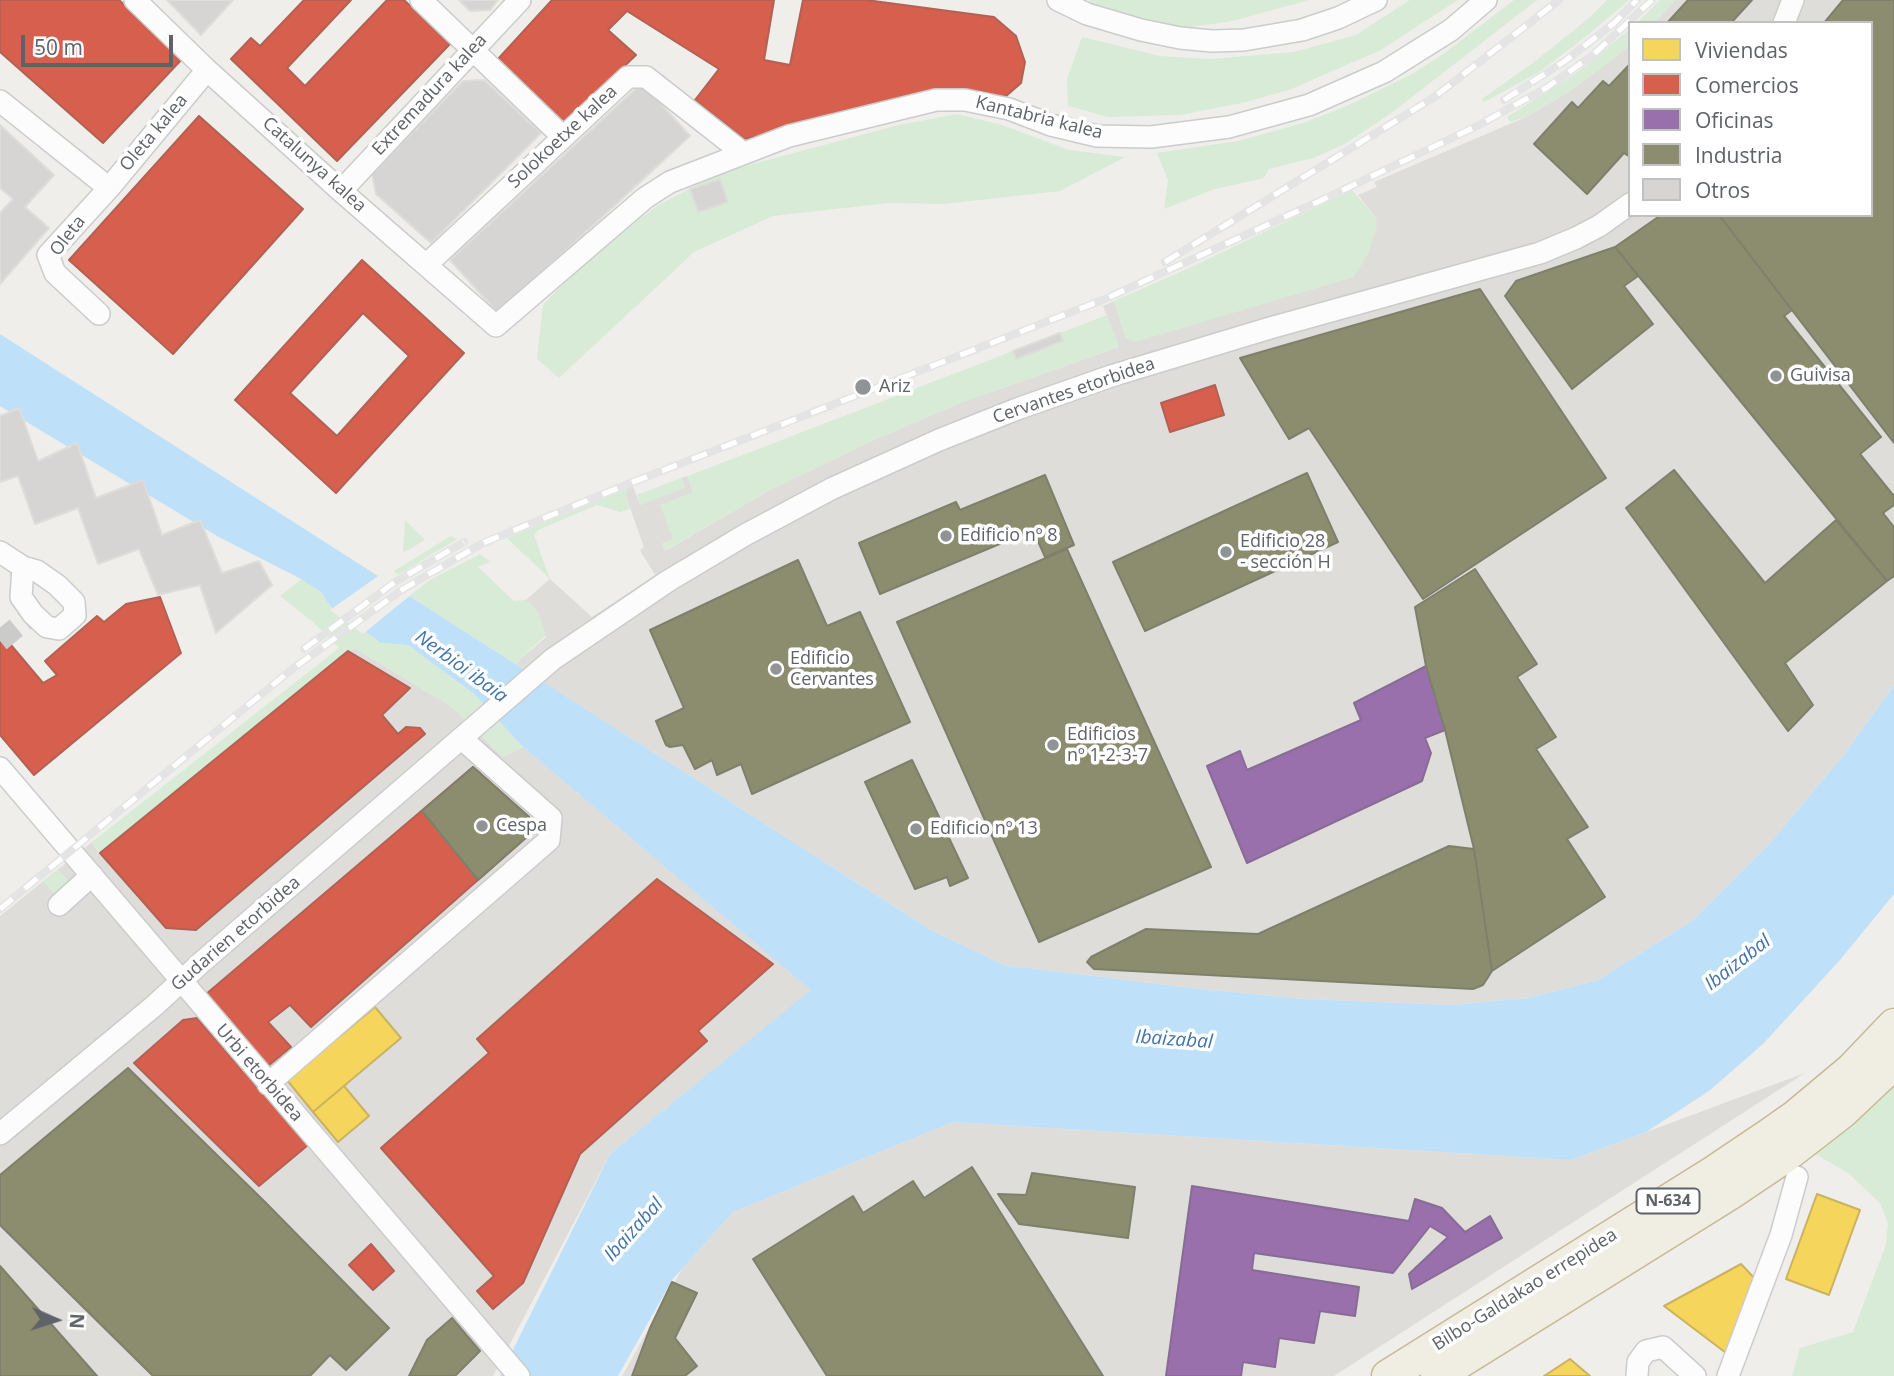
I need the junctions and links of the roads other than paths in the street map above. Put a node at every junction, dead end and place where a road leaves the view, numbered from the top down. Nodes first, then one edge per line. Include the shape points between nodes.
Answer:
1 (135, 0) edge
2 (421, 0) edge
3 (520, 0) edge
4 (1058, 0) edge
5 (1376, 0) edge
6 (1486, 0) edge
7 (1793, 0) edge
8 (1081, 7) edge
9 (1785, 21) edge
10 (471, 51) junction
11 (207, 69) junction
12 (0, 101) edge
13 (563, 137) junction
14 (743, 153) junction
15 (109, 188) junction
16 (341, 191) junction
17 (1628, 205) edge
18 (426, 265) junction
19 (99, 314) dead end
20 (496, 326) joint
21 (0, 552) edge
22 (23, 568) dead end
23 (466, 735) junction
24 (0, 768) edge
25 (92, 876) junction
26 (59, 905) dead end
27 (181, 982) junction
28 (1894, 1025) edge
29 (1894, 1063) edge
30 (268, 1084) junction
31 (0, 1134) edge
32 (1797, 1177) dead end
33 (519, 1376) edge
34 (1388, 1376) edge
35 (1437, 1376) edge
36 (1637, 1376) edge
37 (1695, 1376) edge
38 (1728, 1376) edge

1 - 11 street, Catalunya kalea
2 - 10 street
3 - 10 street, Extremadura kalea
4 - 8 street
5 - 8 street via 1301,30 1244,40 1181,38 1141,30
6 - 14 street, Kantabria kalea via 1451,30 1384,72 1309,105 1229,127 1151,137 1097,136 1009,108 936,100 789,136
7 - 9 street
10 - 13 street
10 - 16 street, Extremadura kalea
11 - 15 street, Oleta kalea
11 - 16 street, Catalunya kalea
12 - 15 street, Oleta kalea
13 - 14 street, Solokoetxe kalea via 628,77 646,77
13 - 18 street, Solokoetxe kalea
14 - 20 street, Kantabria kalea via 670,182 645,198
15 - 19 street, Oleta via 48,256 55,274
16 - 18 street, Catalunya kalea
17 - 23 street, Cervantes etorbidea via 1599,226 1540,253 1111,376 939,440 831,489 668,581 553,659
18 - 20 street, Catalunya kalea
21 - 22 street
23 - 27 street, Gudarien etorbidea
23 - 30 street via 551,818 549,840
24 - 25 street, Urbi etorbidea
25 - 26 street
25 - 27 street, Urbi etorbidea
27 - 30 street, Urbi etorbidea
27 - 31 street, Gudarien etorbidea
28 - 34 highway, Bilbo-Galdakao errepidea / N-634 via 1834,1085 1769,1135
29 - 35 highway, Bilbo-Galdakao errepidea / N-634 via 1784,1157
30 - 33 street, Urbi etorbidea
32 - 38 street via 1781,1235
36 - 37 street via 1637,1362 1646,1351 1663,1347

